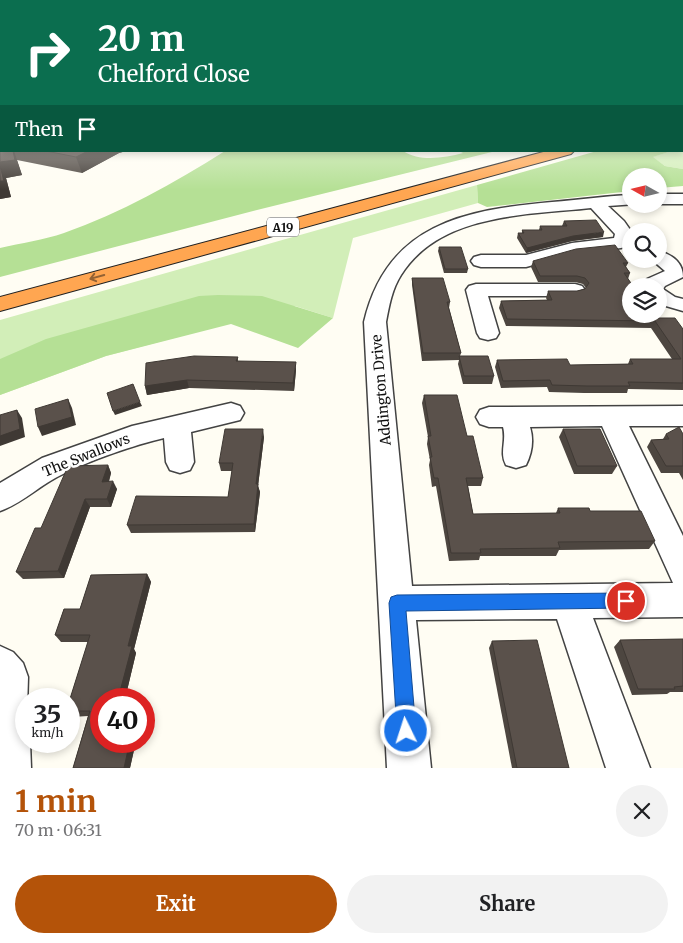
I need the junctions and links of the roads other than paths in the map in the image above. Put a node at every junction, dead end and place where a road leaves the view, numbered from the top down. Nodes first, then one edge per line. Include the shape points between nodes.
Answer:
1 (521, 152) edge
2 (562, 152) edge
3 (668, 199) edge
4 (683, 199) edge
5 (622, 201) edge
6 (595, 203) junction
7 (622, 231) edge
8 (622, 244) edge
9 (481, 261) dead end
10 (506, 262) junction
11 (667, 262) edge
12 (665, 278) edge
13 (0, 289) edge
14 (517, 290) junction
15 (575, 290) edge
16 (667, 300) edge
17 (0, 304) edge
18 (683, 305) edge
19 (488, 333) dead end
20 (231, 413) dead end
21 (611, 416) junction
22 (683, 416) edge
23 (177, 425) junction
24 (516, 457) dead end
25 (180, 462) dead end
26 (0, 498) edge
27 (683, 571) edge
28 (683, 600) edge
29 (568, 601) junction
30 (397, 603) junction
31 (0, 665) edge
32 (9, 768) edge
33 (409, 768) edge
34 (628, 768) edge

1 - 13 highway, A19
2 -> 17 highway, A19
3 - 4 street
5 - 6 street, Addington Drive
6 - 7 street
6 - 30 street, Addington Drive via 507,212 472,219 442,230 418,244 394,269 382,291 375,322
8 - 10 street via 572,249 526,261
9 - 10 street
10 - 14 street
11 - 12 street via 676,273
14 - 15 street
14 - 19 street via 476,290
16 - 18 street
20 - 23 street, The Swallows
21 - 22 street
21 - 24 street via 501,417 518,436
21 - 27 street
23 - 25 street
23 - 26 street, The Swallows via 142,433 52,466
28 - 29 street
29 - 30 street
29 - 34 street
30 - 33 street, Addington Drive
31 - 32 street via 9,677

